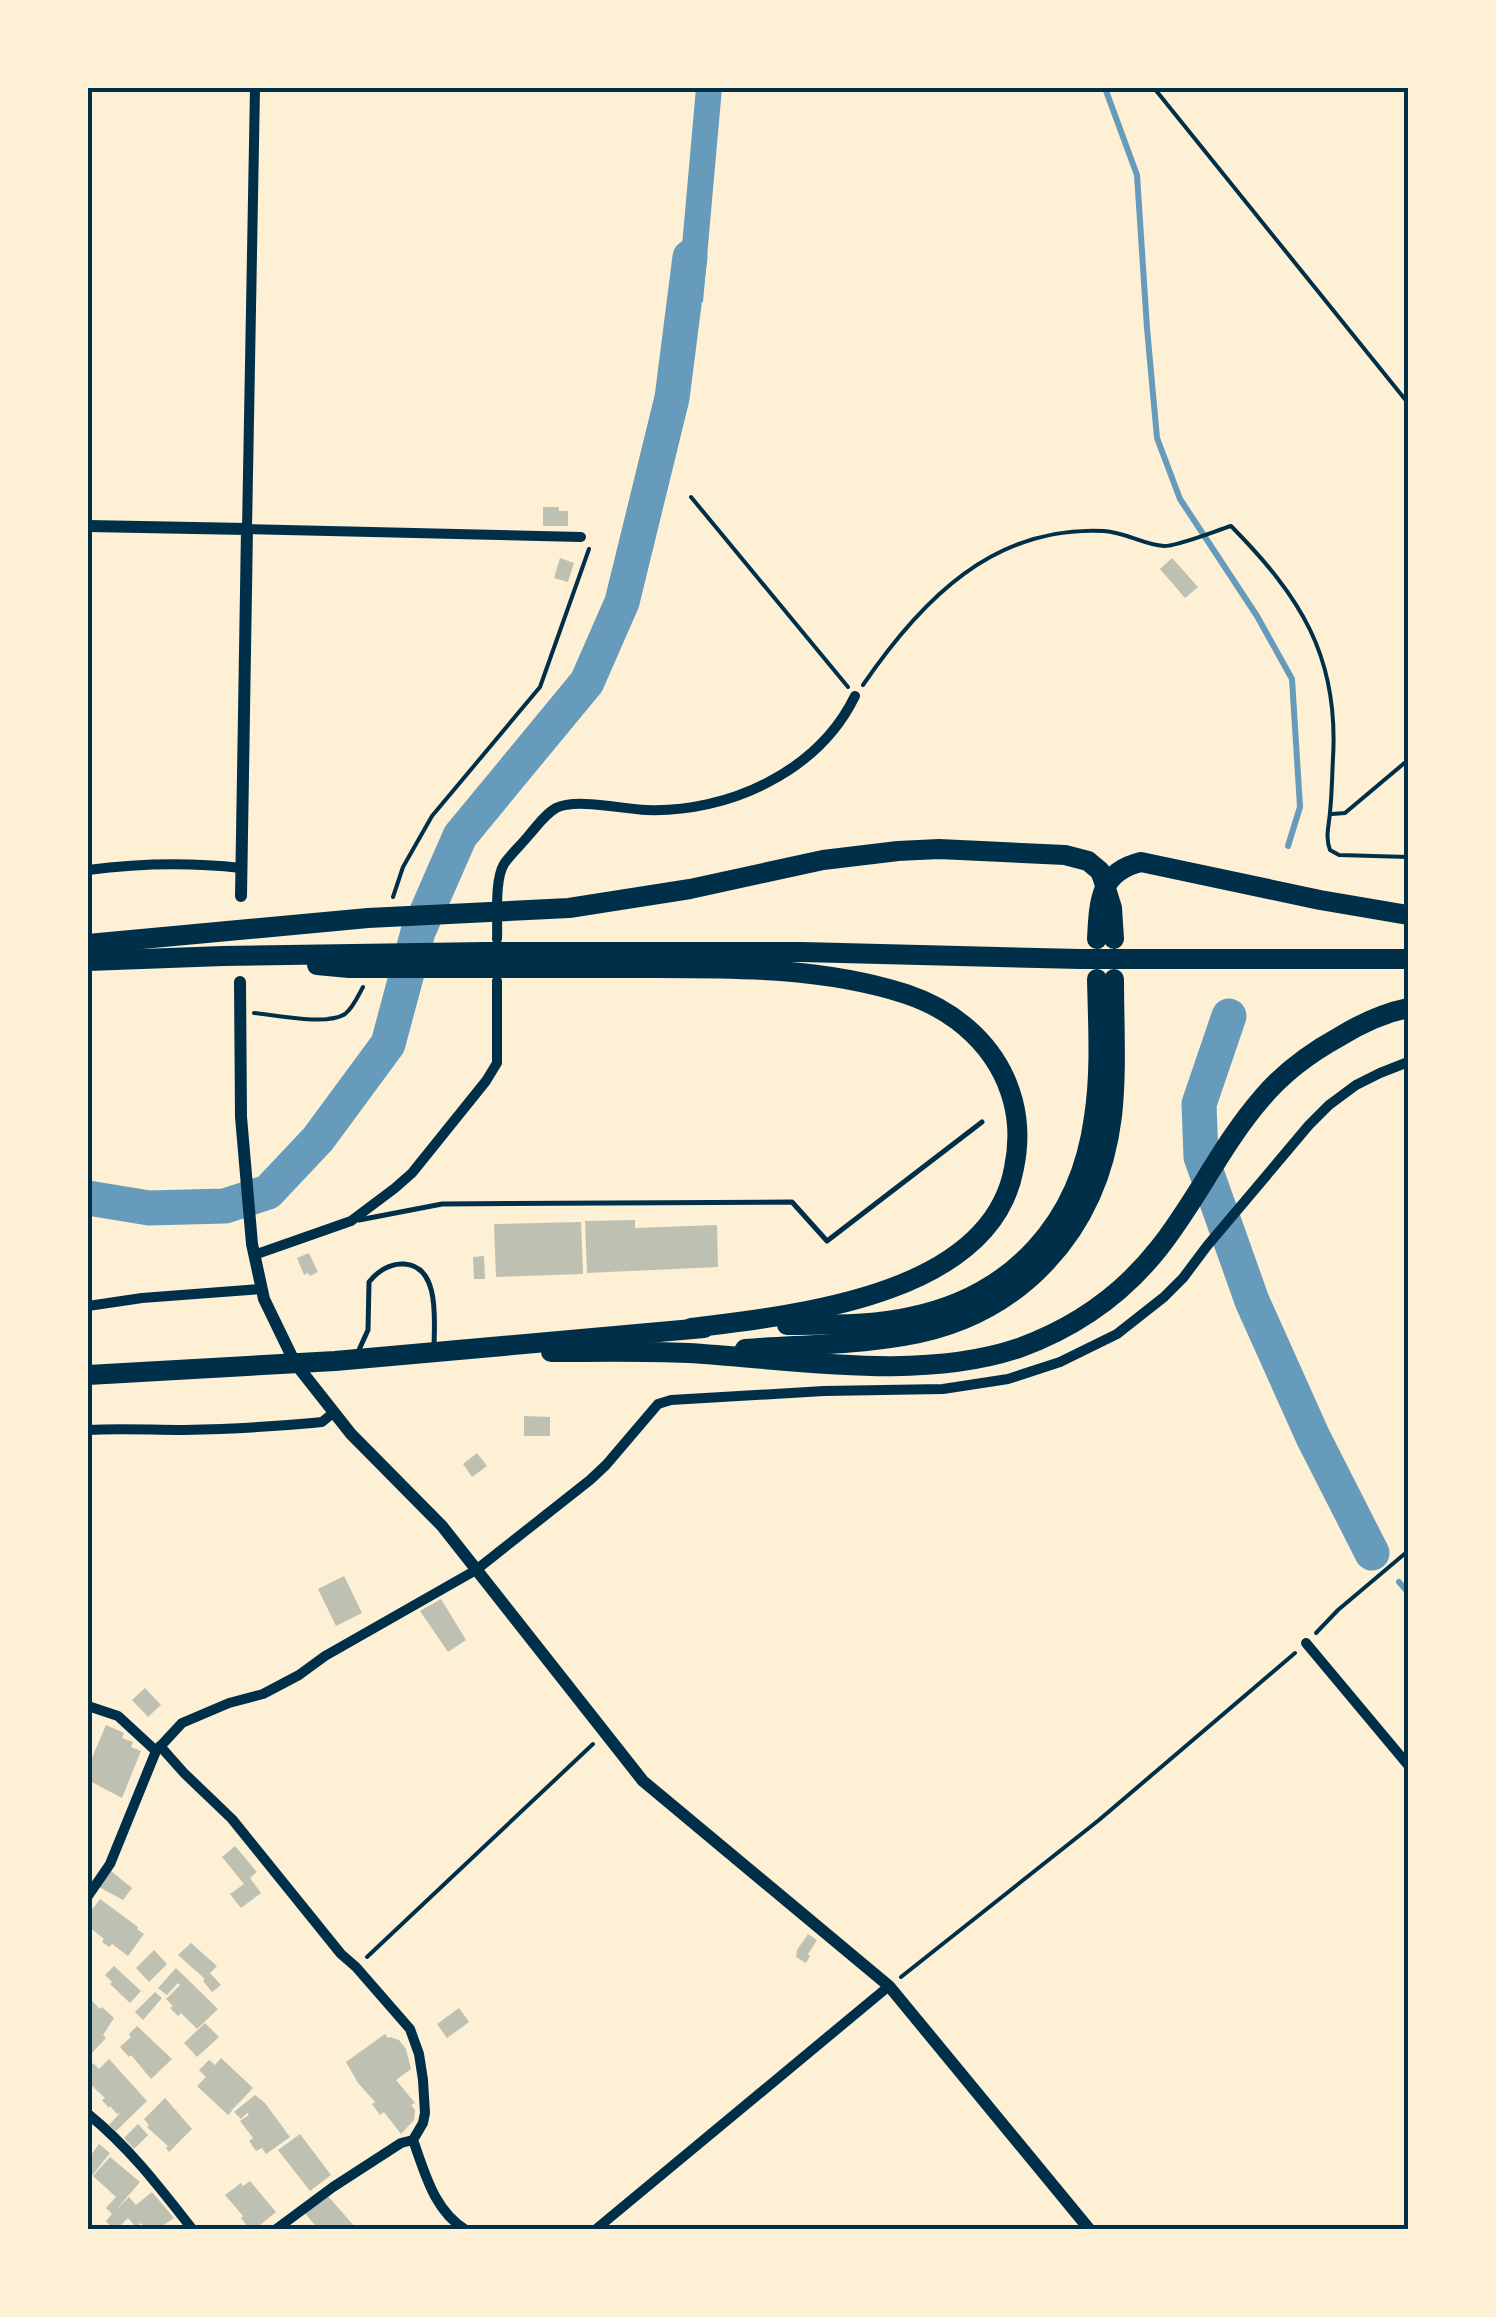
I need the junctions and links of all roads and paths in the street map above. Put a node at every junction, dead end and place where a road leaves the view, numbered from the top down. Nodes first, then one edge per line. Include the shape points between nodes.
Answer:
1 (255, 88) edge
2 (1154, 88) edge
3 (1408, 404) edge
4 (691, 497) dead end
5 (88, 526) edge
6 (247, 530) junction
7 (581, 538) joint
8 (856, 696) junction
9 (1408, 760) edge
10 (1330, 814) junction
11 (1408, 857) edge
12 (241, 868) junction
13 (88, 870) edge
14 (1106, 886) junction
15 (241, 896) dead end
16 (390, 906) dead end
17 (1408, 915) edge
18 (1105, 939) dead end
19 (88, 944) edge
20 (1408, 959) edge
21 (491, 960) junction
22 (88, 961) edge
23 (367, 980) dead end
24 (240, 982) dead end
25 (1408, 1008) edge
26 (240, 1012) junction
27 (1408, 1062) edge
28 (982, 1122) dead end
29 (351, 1221) junction
30 (253, 1250) junction
31 (261, 1289) junction
32 (88, 1306) edge
33 (691, 1328) junction
34 (434, 1353) junction
35 (687, 1353) junction
36 (344, 1360) junction
37 (88, 1375) edge
38 (332, 1413) junction
39 (88, 1430) edge
40 (1408, 1551) edge
41 (476, 1570) junction
42 (1306, 1643) junction
43 (88, 1706) edge
44 (605, 1733) junction
45 (158, 1748) junction
46 (1408, 1765) edge
47 (88, 1896) edge
48 (356, 1967) junction
49 (889, 1986) junction
50 (88, 2114) edge
51 (413, 2140) junction
52 (193, 2230) edge
53 (276, 2230) edge
54 (466, 2230) edge
55 (595, 2230) edge
56 (1090, 2230) edge

1 - 6 street
2 - 3 path
4 - 8 path
5 - 6 street
6 - 7 street
6 - 12 street
7 - 16 path via 590,548 540,688 432,816
8 - 10 path via 921,609 1006,548 1076,530 1109,530 1166,546 1230,526 1285,586 1317,643 1333,710
8 - 21 street via 801,761 750,791 696,808 575,804 544,817 502,866
9 - 10 path via 1345,812
10 - 11 path via 1326,840 1338,855
12 - 13 street via 192,863
12 - 15 street
14 - 17 highway via 1118,870 1141,862
14 - 18 highway via 1112,908
14 - 19 highway via 1095,866 1078,857 898,851 569,908 368,918
20 - 21 highway via 802,952
21 - 22 highway
21 - 29 street via 497,1063 412,1173
21 - 33 highway via 835,978 933,1004 997,1061 1018,1121 1018,1148 1003,1204 973,1242 923,1274 864,1296
23 - 26 path via 337,1018
24 - 26 street
25 - 35 highway via 1349,1031 1302,1060 1262,1097 1158,1250 1113,1296 1070,1325 1018,1348 952,1362 878,1365
26 - 30 street
27 - 41 street via 1329,1105 1183,1278 1132,1323 1088,1349 1022,1374 943,1389 662,1402 590,1480
28 - 29 lane via 827,1241 792,1202 778,1201 442,1204
29 - 30 street
30 - 31 street
31 - 32 street
31 - 38 street via 290,1354
33 - 34 highway
33 - 35 highway via 908,1318 971,1297 1027,1259 1073,1195 1086,1158 1106,979 1112,1116 1106,1151 1080,1218 1016,1291 977,1314 907,1336
34 - 35 highway
34 - 36 highway
34 - 36 lane via 431,1288 407,1263 378,1271 368,1282 368,1330
36 - 37 highway
38 - 39 street via 312,1424
38 - 41 street
40 - 42 path
41 - 44 street
41 - 45 street via 263,1694 182,1723
42 - 46 street
42 - 49 path via 1099,1820
43 - 45 street via 118,1716
44 - 48 path
44 - 49 street via 660,1797
45 - 47 street via 110,1864
45 - 48 street via 232,1820
48 - 51 street via 410,2029 425,2113
49 - 55 street
49 - 56 street
50 - 52 street via 127,2149
51 - 53 street
51 - 54 street via 434,2196

